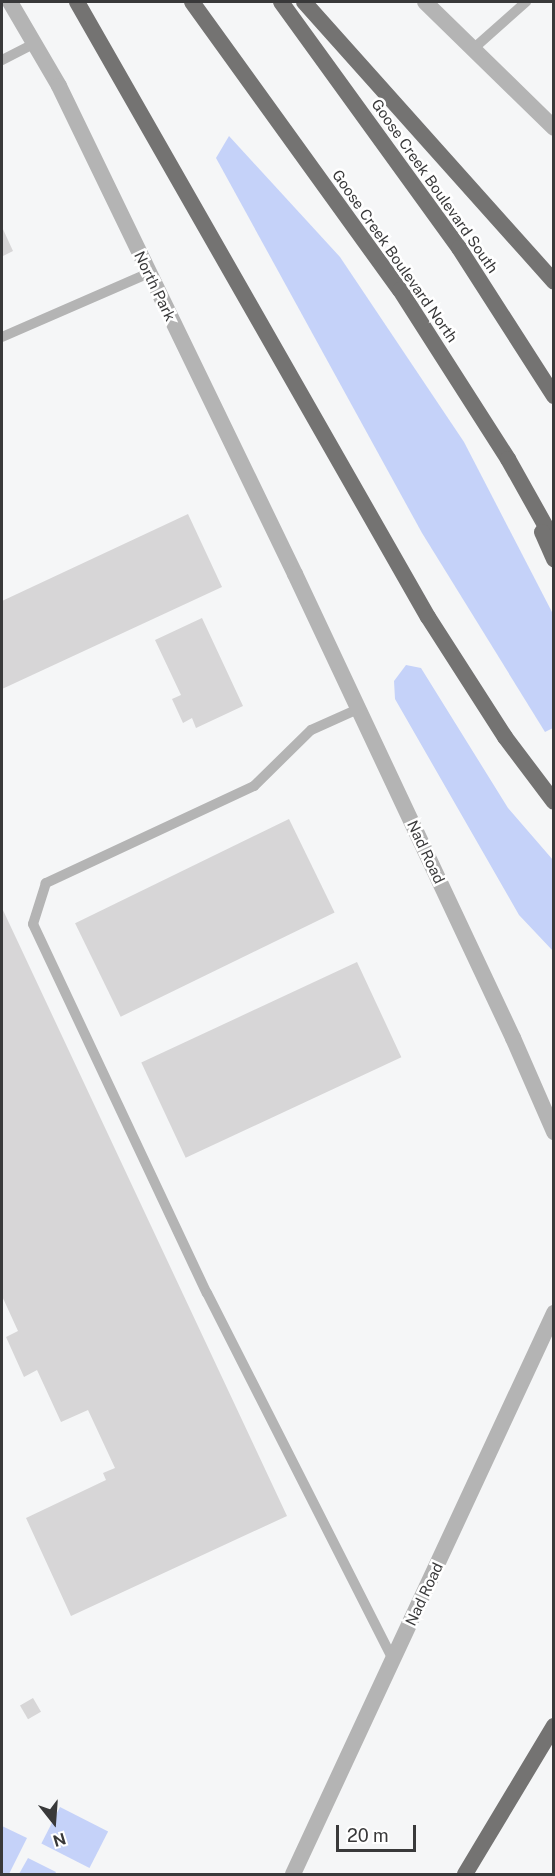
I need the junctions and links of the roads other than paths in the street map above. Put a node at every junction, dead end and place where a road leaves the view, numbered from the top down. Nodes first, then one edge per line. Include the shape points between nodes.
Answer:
1 (10, 2) edge
2 (77, 2) edge
3 (192, 2) edge
4 (281, 2) edge
5 (304, 2) edge
6 (425, 2) edge
7 (526, 2) edge
8 (34, 44) junction
9 (473, 49) junction
10 (2, 60) edge
11 (552, 123) edge
12 (149, 273) junction
13 (554, 282) edge
14 (2, 338) edge
15 (554, 396) edge
16 (524, 487) junction
17 (554, 541) edge
18 (554, 559) edge
19 (295, 574) joint
20 (358, 709) junction
21 (554, 802) edge
22 (554, 1132) edge
23 (554, 1313) edge
24 (393, 1659) junction
25 (554, 1726) edge
26 (293, 1875) edge
27 (465, 1875) edge

1 - 8 street, North Park
2 - 21 highway via 428,617 505,737
3 - 16 highway, Goose Creek Boulevard North via 400,290
4 - 15 highway, Goose Creek Boulevard South via 459,248
5 - 13 highway
6 - 9 street
7 - 9 lane
8 - 10 lane
8 - 12 street, North Park
9 - 11 street
12 - 14 lane
12 - 19 street, North Park
16 - 17 highway, Goose Creek Boulevard North
16 - 18 highway
19 - 20 street, Nad Road
20 - 22 street, Nad Road
20 - 24 lane via 311,730 254,786 46,883 33,924 207,1293
23 - 24 street, Nad Road
24 - 26 street, Nad Road
25 - 27 highway

